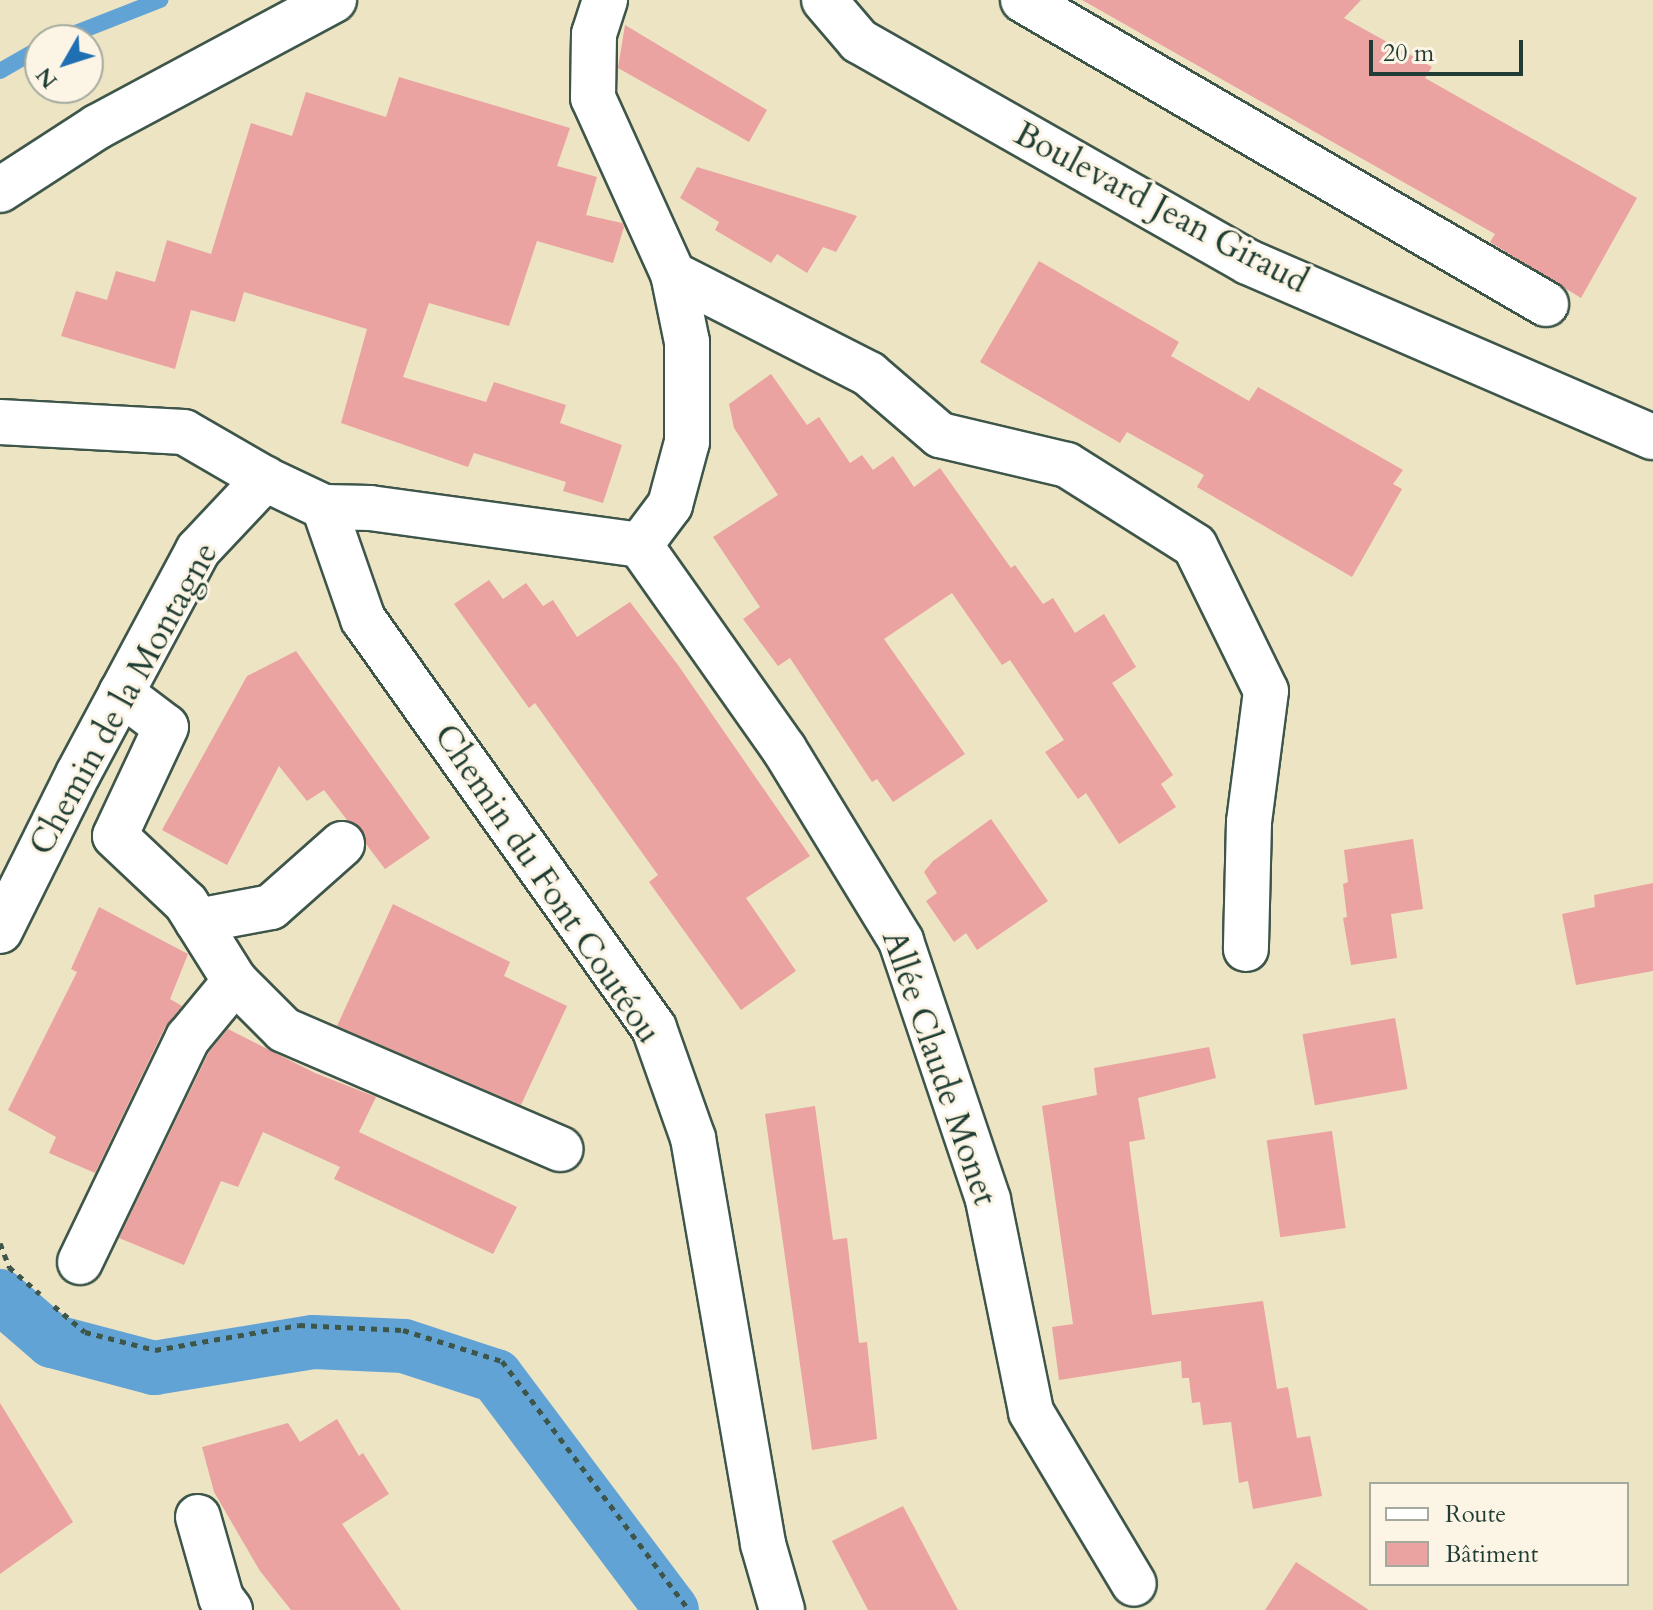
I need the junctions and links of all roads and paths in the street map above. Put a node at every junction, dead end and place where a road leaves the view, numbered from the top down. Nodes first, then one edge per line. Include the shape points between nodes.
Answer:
1 (334, 0) edge
2 (605, 0) edge
3 (824, 0) edge
4 (1023, 0) edge
5 (0, 190) edge
6 (673, 274) junction
7 (1546, 304) dead end
8 (0, 422) edge
9 (1653, 437) edge
10 (265, 479) junction
11 (324, 507) junction
12 (640, 545) junction
13 (121, 693) junction
14 (342, 844) dead end
15 (197, 921) junction
16 (0, 931) edge
17 (1246, 949) dead end
18 (235, 981) junction
19 (560, 1149) dead end
20 (0, 1243) edge
21 (80, 1262) dead end
22 (41, 1295) dead end
23 (52, 1304) dead end
24 (198, 1517) dead end
25 (1134, 1584) dead end
26 (230, 1610) edge
27 (689, 1610) edge
28 (782, 1610) edge

1 - 5 street via 97,127
2 - 6 street via 594,34 593,98
3 - 9 street, Boulevard Jean Giraud via 859,41 1248,262
4 - 7 street
6 - 12 street via 687,342 687,442 670,505
6 - 17 street via 869,374 940,435 1067,465 1195,546 1266,691 1249,822
8 - 10 street via 184,432
10 - 11 street
10 - 13 street, Chemin de la Montagne via 198,550
11 - 12 street via 370,508
11 - 28 street, Chemin du Font Coutéou via 363,619 654,1028 693,1138 763,1544
12 - 25 street, Allée Claude Monet via 784,749 901,941 988,1200 1031,1412
13 - 15 street via 166,727 115,836 186,903
13 - 16 street, Chemin de la Montagne
14 - 15 street via 271,907
15 - 18 street
18 - 19 street via 284,1030
18 - 21 street via 188,1038
20 - 22 path via 9,1267
23 - 27 path via 85,1332 155,1350 299,1325 403,1330 502,1361
24 - 26 street via 221,1598

